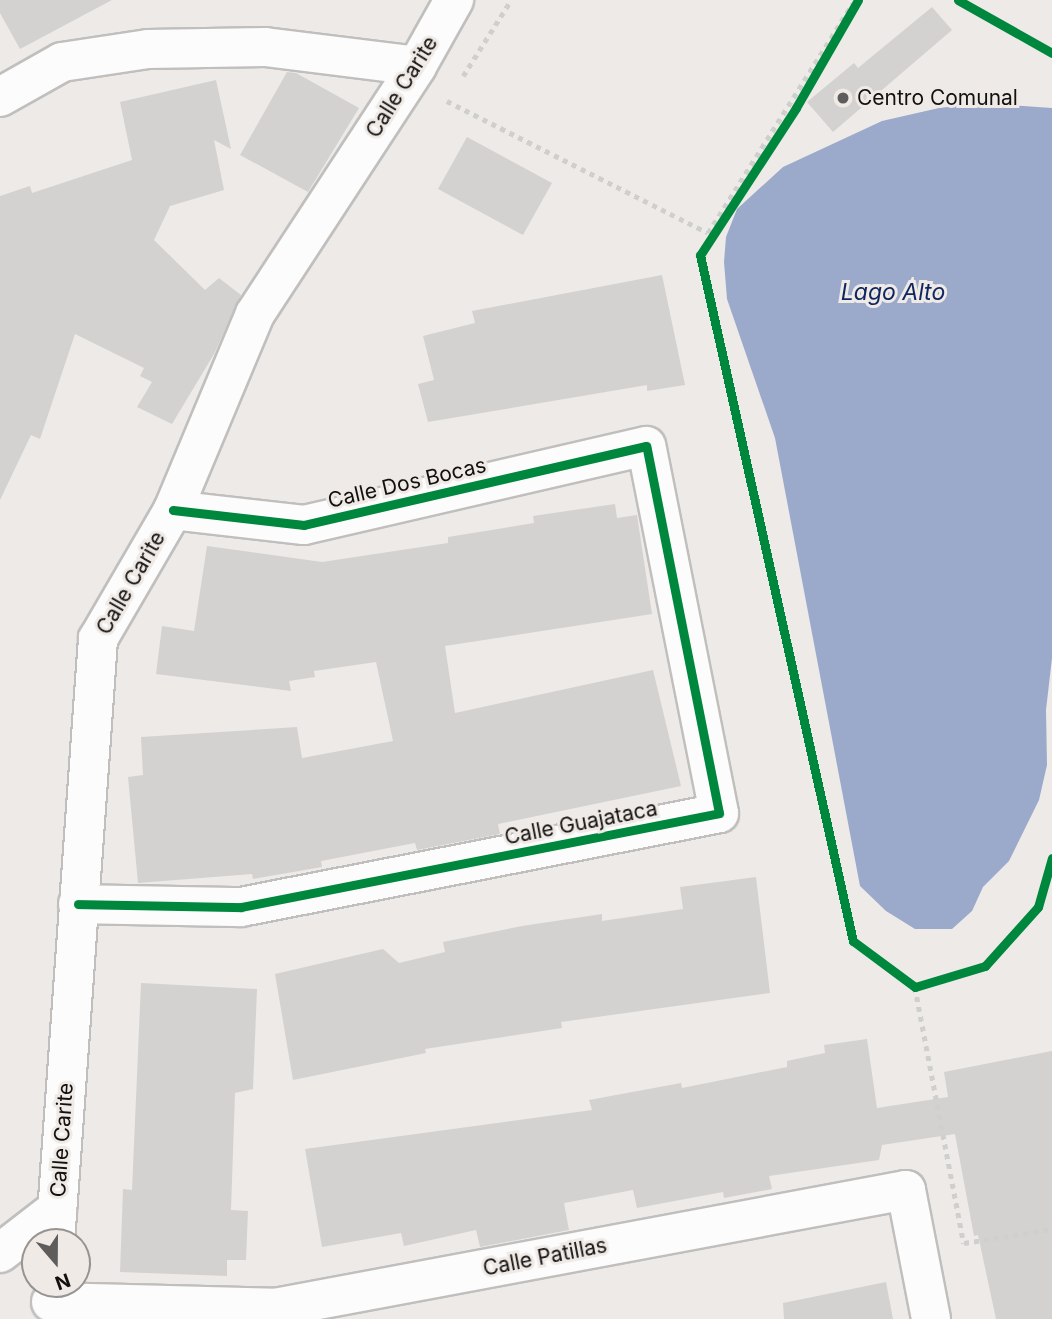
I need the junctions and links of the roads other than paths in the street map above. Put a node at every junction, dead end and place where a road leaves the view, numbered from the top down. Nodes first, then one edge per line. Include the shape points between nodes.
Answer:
1 (454, 0) edge
2 (417, 66) junction
3 (0, 97) edge
4 (646, 446) joint
5 (173, 510) junction
6 (78, 904) junction
7 (56, 1226) edge
8 (0, 1253) edge
9 (51, 1302) edge
10 (931, 1319) edge

1 - 2 street, Calle Carite
2 - 3 street via 265,47 148,49 62,62
2 - 5 street, Calle Carite via 255,314
4 - 5 street, Calle Dos Bocas via 304,525
4 - 6 street, Calle Guajataca via 719,813 241,907
5 - 6 street, Calle Carite via 98,639
6 - 7 street, Calle Carite
7 - 8 street
9 - 10 street, Calle Patillas via 275,1308 906,1190

